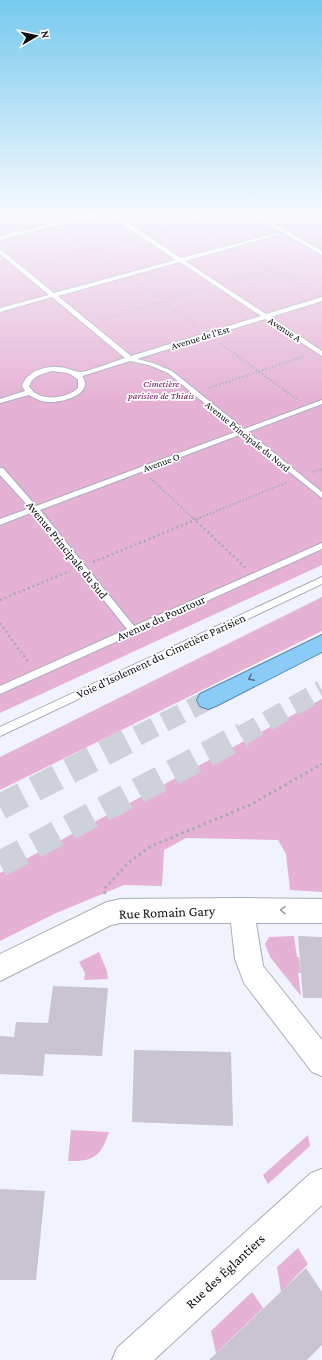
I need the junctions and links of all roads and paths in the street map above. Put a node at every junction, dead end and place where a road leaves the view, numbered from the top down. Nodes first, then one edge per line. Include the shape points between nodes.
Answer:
1 (30, 275) edge
2 (124, 275) edge
3 (126, 275) edge
4 (203, 275) edge
5 (283, 275) edge
6 (54, 295) junction
7 (322, 299) edge
8 (0, 310) edge
9 (265, 316) junction
10 (208, 334) junction
11 (320, 352) edge
12 (130, 359) junction
13 (259, 371) junction
14 (78, 375) junction
15 (27, 392) junction
16 (195, 393) junction
17 (0, 401) edge
18 (322, 402) edge
19 (308, 407) junction
20 (242, 432) junction
21 (322, 468) edge
22 (0, 470) edge
23 (141, 470) junction
24 (299, 478) junction
25 (322, 496) edge
26 (35, 509) junction
27 (195, 520) junction
28 (0, 522) edge
29 (322, 546) edge
30 (81, 567) junction
31 (255, 576) junction
32 (322, 580) edge
33 (0, 600) edge
34 (0, 623) edge
35 (133, 631) junction
36 (322, 643) edge
37 (36, 673) junction
38 (0, 690) edge
39 (208, 700) tunnel mouth
40 (0, 732) edge
41 (322, 764) edge
42 (243, 910) junction
43 (322, 911) edge
44 (107, 914) junction
45 (0, 968) edge
46 (322, 1062) edge
47 (322, 1184) edge
48 (129, 1360) edge

1 - 6 lane, Avenue Principale du Nord
2 - 6 lane
3 - 10 path
4 - 9 lane, Avenue A
5 - 7 path
6 - 8 lane
6 - 12 lane, Avenue Principale du Nord
7 - 9 lane, Avenue de l'Est
9 - 10 lane, Avenue de l'Est
9 - 11 lane, Avenue A
10 - 12 lane, Avenue de l'Est
10 - 13 path
11 - 13 path
12 - 14 lane, Avenue de l'Est
12 - 16 lane, Avenue Principale du Nord via 166,370
13 - 16 path
13 - 19 path
14 - 15 lane via 62,370 39,372 28,378 24,388
14 - 15 lane via 82,384 80,389 68,397 50,400
15 - 17 lane
16 - 20 lane, Avenue Principale du Nord
18 - 19 lane, Avenue O
19 - 20 lane, Avenue O
20 - 23 lane, Avenue O
20 - 24 lane, Avenue Principale du Nord
21 - 24 path
22 - 26 lane, Avenue Principale du Sud
23 - 26 lane, Avenue O
23 - 27 path
24 - 25 lane, Avenue Principale du Nord
24 - 27 path
26 - 28 lane, Avenue O
26 - 30 lane, Avenue Principale du Sud
27 - 30 path
27 - 31 path
29 - 31 lane, Avenue du Pourtour
30 - 33 path
30 - 35 lane, Avenue Principale du Sud
31 - 35 lane, Avenue du Pourtour
32 - 40 lane, Voie d'Isolement du Cimetière Parisien
34 - 37 path
35 - 37 lane, Avenue du Pourtour
36 -> 39 highway
37 - 38 lane, Avenue du Pourtour
41 - 44 path via 250,805 145,850 128,863 104,889
43 -> 42 street, Rue Romain Gary
42 - 44 street, Rue Romain Gary via 136,910
42 - 46 street via 247,953 253,974
44 - 45 street, Rue Romain Gary
47 - 48 street, Rue des Églantiers

